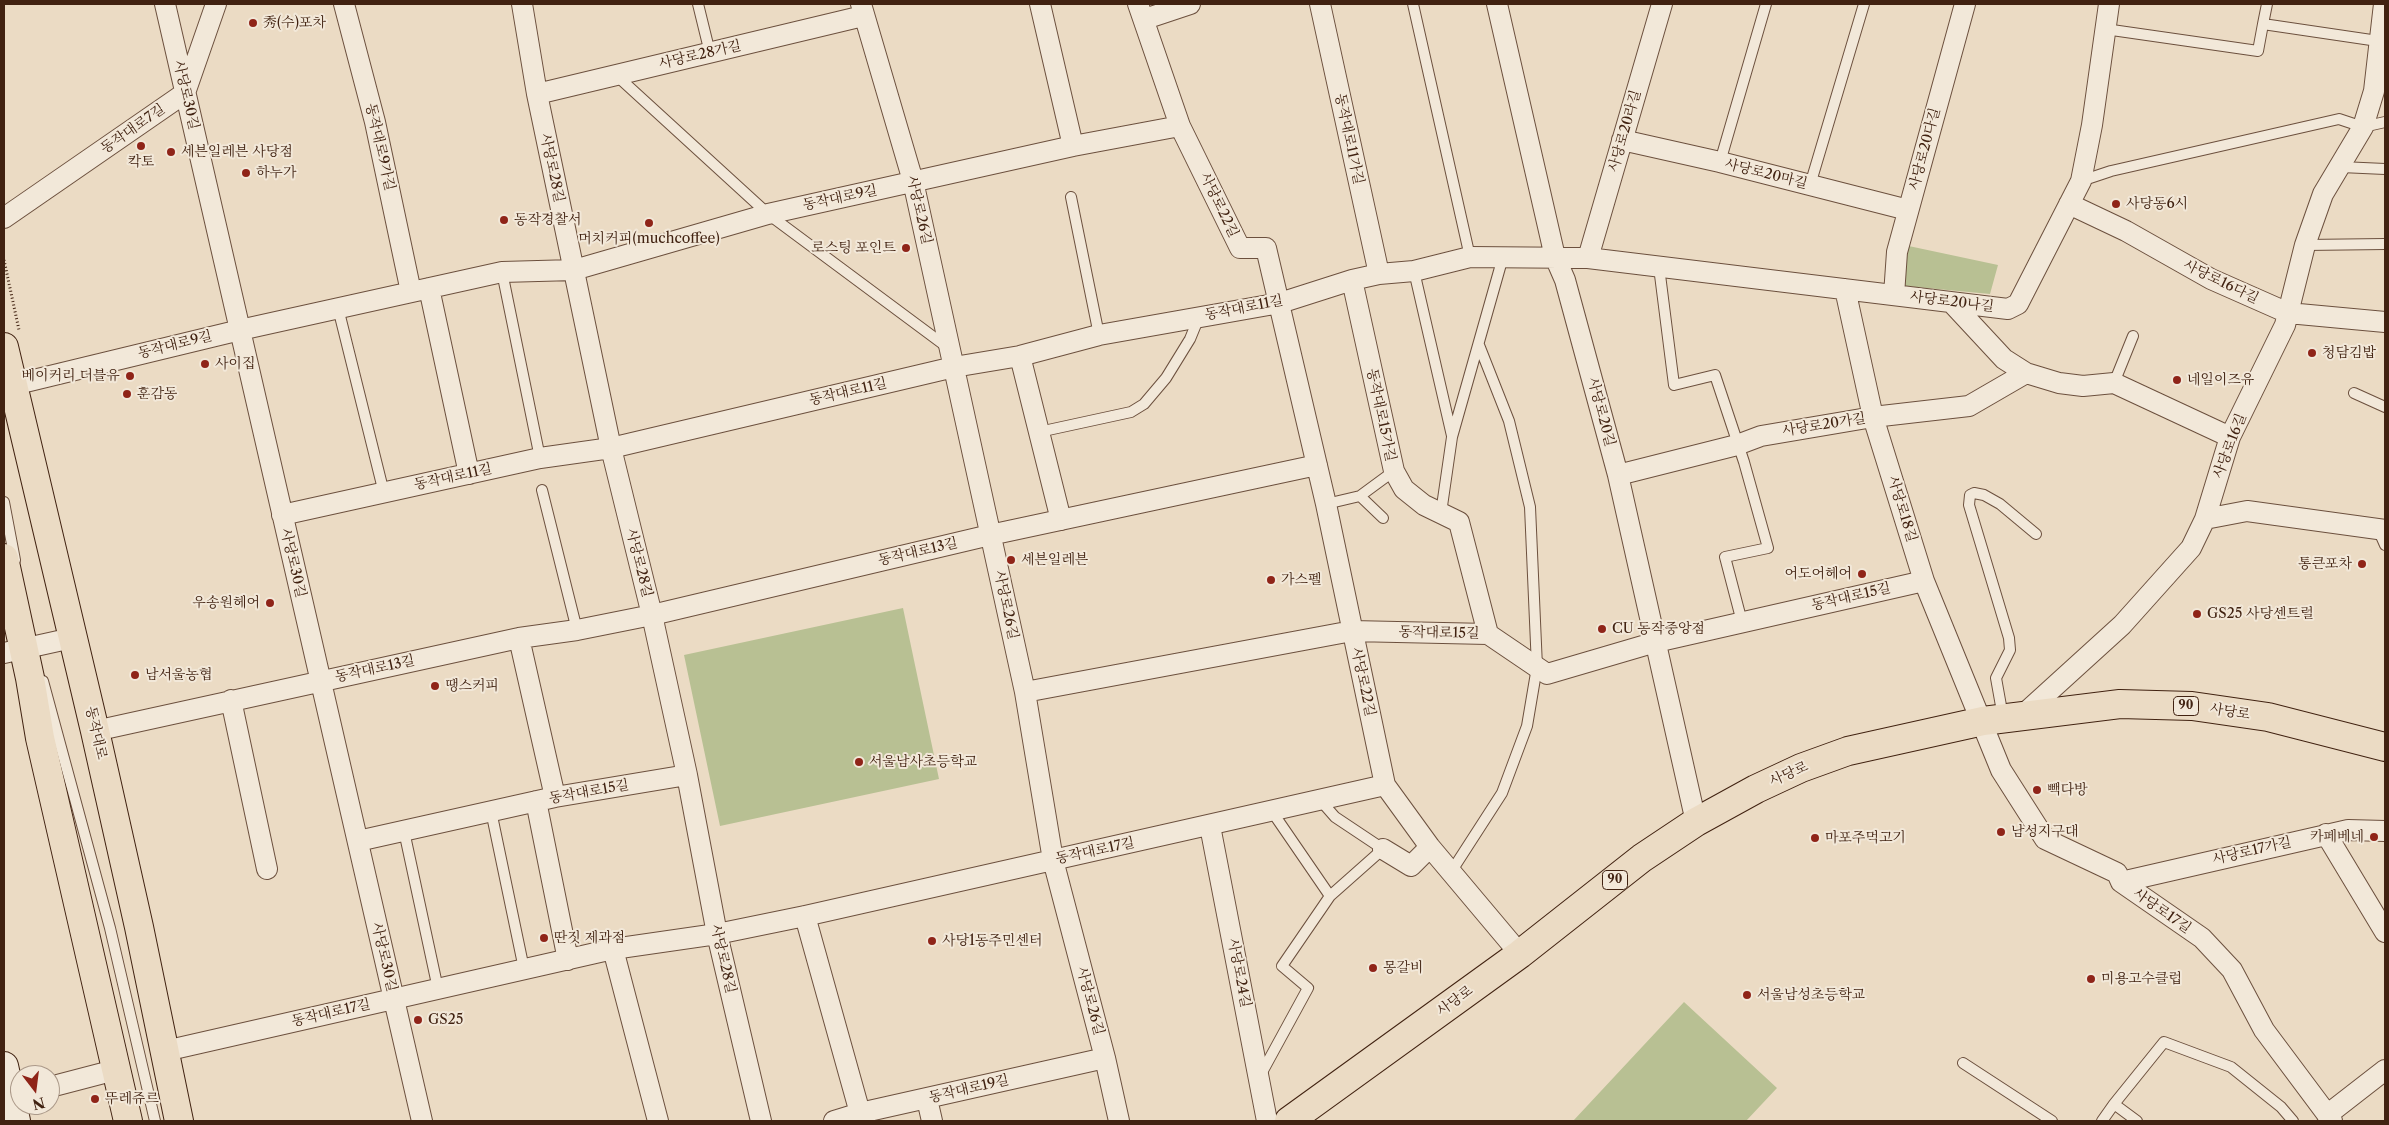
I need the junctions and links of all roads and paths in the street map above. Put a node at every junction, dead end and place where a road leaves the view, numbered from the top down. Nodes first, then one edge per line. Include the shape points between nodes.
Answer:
1 (165, 4) edge
2 (216, 4) edge
3 (344, 4) edge
4 (522, 4) edge
5 (698, 4) edge
6 (1040, 4) edge
7 (1190, 4) edge
8 (1320, 4) edge
9 (1413, 4) edge
10 (1497, 4) edge
11 (1662, 4) edge
12 (1766, 4) edge
13 (1864, 4) edge
14 (1965, 4) edge
15 (2110, 4) edge
16 (2267, 4) edge
17 (2384, 4) edge
18 (862, 10) edge
19 (1142, 11) edge
20 (2263, 24) junction
21 (2105, 29) junction
22 (2378, 41) junction
23 (710, 53) junction
24 (616, 75) junction
25 (185, 93) junction
26 (537, 94) junction
27 (2385, 122) edge
28 (1180, 126) junction
29 (2363, 127) junction
30 (1622, 140) junction
31 (1073, 146) junction
32 (1720, 162) junction
33 (2341, 167) junction
34 (2385, 169) edge
35 (913, 181) junction
36 (2081, 181) junction
37 (1810, 186) junction
38 (1071, 197) dead end
39 (2069, 204) junction
40 (1908, 210) junction
41 (768, 214) junction
42 (4, 218) edge
43 (2385, 244) edge
44 (2305, 245) junction
45 (1470, 257) junction
46 (1503, 257) junction
47 (1555, 257) junction
48 (1588, 258) junction
49 (1659, 267) junction
50 (574, 270) junction
51 (1414, 271) junction
52 (502, 272) junction
53 (1379, 274) junction
54 (1352, 280) junction
55 (1845, 289) junction
56 (420, 290) junction
57 (1894, 295) junction
58 (1951, 302) junction
59 (1280, 303) junction
60 (338, 308) junction
61 (2288, 313) junction
62 (1199, 317) junction
63 (2381, 324) edge
64 (240, 330) junction
65 (1099, 335) junction
66 (2133, 336) dead end
67 (1479, 345) junction
68 (4, 347) edge
69 (1020, 356) junction
70 (952, 358) junction
71 (2026, 373) junction
72 (2114, 384) junction
73 (13, 385) junction
74 (2354, 393) dead end
75 (2385, 407) edge
76 (1873, 417) junction
77 (1039, 432) junction
78 (1452, 437) junction
79 (2230, 437) junction
80 (1736, 445) junction
81 (611, 448) junction
82 (540, 458) junction
83 (1317, 465) junction
84 (1394, 471) junction
85 (469, 474) junction
86 (1618, 475) junction
87 (542, 490) dead end
88 (384, 492) junction
89 (1360, 496) junction
90 (4, 502) edge
91 (1326, 504) junction
92 (1441, 513) junction
93 (282, 515) junction
94 (1383, 518) dead end
95 (2205, 519) junction
96 (1061, 520) junction
97 (2036, 534) dead end
98 (990, 535) junction
99 (2383, 535) edge
100 (4, 548) edge
101 (4, 558) edge
102 (1924, 581) junction
103 (652, 614) junction
104 (1742, 622) junction
105 (577, 630) junction
106 (1352, 631) junction
107 (1488, 634) junction
108 (72, 638) junction
109 (519, 638) junction
110 (1656, 642) junction
111 (27, 653) edge
112 (1537, 667) junction
113 (320, 681) junction
114 (1025, 692) junction
115 (231, 700) junction
116 (2003, 718) junction
117 (96, 731) junction
118 (2385, 747) edge
119 (687, 774) junction
120 (1385, 786) junction
121 (555, 797) junction
122 (536, 801) junction
123 (1321, 801) junction
124 (1271, 810) junction
125 (491, 811) junction
126 (1696, 822) junction
127 (1210, 826) junction
128 (404, 831) junction
129 (2385, 831) edge
130 (2326, 834) junction
131 (358, 841) junction
132 (1430, 847) junction
133 (1383, 849) junction
134 (1053, 860) junction
135 (267, 869) dead end
136 (1451, 872) junction
137 (2120, 882) junction
138 (1330, 896) junction
139 (805, 916) junction
140 (2385, 932) edge
141 (717, 934) junction
142 (613, 949) junction
143 (1520, 954) junction
144 (568, 960) junction
145 (524, 969) junction
146 (438, 989) junction
147 (394, 999) junction
148 (165, 1051) junction
149 (1105, 1058) junction
150 (1963, 1063) dead end
151 (4, 1066) edge
152 (115, 1070) junction
153 (2385, 1070) edge
154 (1260, 1077) junction
155 (60, 1084) edge
156 (10, 1091) edge
157 (927, 1099) junction
158 (2114, 1104) junction
159 (860, 1113) junction
160 (2330, 1118) edge
161 (128, 1121) edge
162 (139, 1121) edge
163 (155, 1121) edge
164 (179, 1121) edge
165 (422, 1121) edge
166 (658, 1121) edge
167 (761, 1121) edge
168 (834, 1121) edge
169 (932, 1121) edge
170 (1119, 1121) edge
171 (1268, 1121) edge
172 (1289, 1121) edge
173 (2052, 1121) edge
174 (2102, 1121) edge
175 (2137, 1121) edge
176 (2293, 1121) edge

1 - 25 street, 사당로30길
2 - 25 street
3 - 56 street, 동작대로9가길
4 - 26 street, 사당로28길
5 - 23 lane
6 - 31 street
7 - 19 street
8 - 53 street, 동작대로11가길
9 - 45 lane
10 - 47 street, 사당로20길
11 - 30 street, 사당로20라길
12 - 32 lane
13 - 37 lane
14 - 40 street, 사당로20다길
15 - 21 street, 사당로20나길
16 - 20 lane
17 - 22 street, 사당로16길
18 - 23 street, 사당로28가길
18 - 35 street, 사당로26길
19 - 28 street, 사당로22길
20 - 21 lane via 2258,51
20 - 22 lane
21 - 36 street, 사당로20나길
22 - 29 street, 사당로16길 via 2374,91
23 - 24 street, 사당로28가길
24 - 26 street, 사당로28가길
24 - 41 lane
25 - 42 street, 동작대로7길
25 - 64 street, 사당로30길
26 - 50 street, 사당로28길
27 - 29 lane
28 - 31 street, 동작대로9길
28 - 59 street, 사당로22길 via 1240,248 1266,248
29 - 33 street, 사당로16길
29 - 36 lane via 2339,119 2111,171
30 - 32 street, 사당로20마길
30 - 48 street, 사당로20라길
31 - 35 street, 동작대로9길
32 - 37 street, 사당로20마길
33 - 34 lane
33 - 44 street, 사당로16길 via 2323,194
35 - 41 street, 동작대로9길
35 - 70 street, 사당로26길
36 - 39 street, 사당로20나길
37 - 40 street, 사당로20마길
38 - 65 lane
39 - 58 street, 사당로20나길 via 2018,304 2008,309
39 - 61 street, 사당로16다길 via 2210,279
40 - 57 street, 사당로20다길 via 1897,252
41 - 50 street, 동작대로9길
41 - 70 lane
43 - 44 lane
44 - 61 street, 사당로16길
45 - 46 street, 동작대로11길
45 - 51 street, 동작대로11길
46 - 47 street, 동작대로11길
46 - 67 lane
47 - 48 street, 사당로20나길
47 - 86 street, 사당로20길 via 1565,280
48 - 49 street, 사당로20나길
49 - 55 street, 사당로20나길
49 - 80 lane via 1674,385 1715,375
50 - 52 street, 동작대로9길
50 - 81 street, 사당로28길
51 - 53 street, 동작대로11길
51 - 78 lane
52 - 56 street, 동작대로9길
52 - 82 lane
53 - 54 street, 동작대로11길
54 - 59 street, 동작대로11길
54 - 84 street, 동작대로15가길
55 - 57 street, 사당로20나길
55 - 76 street, 사당로18길
56 - 60 street, 동작대로9길
56 - 85 street
57 - 58 street, 사당로20나길
58 - 71 street via 2004,359
59 - 62 street, 동작대로11길
59 - 83 street, 사당로22길
60 - 64 street, 동작대로9길
60 - 88 lane
61 - 63 street, 사당로16다길
61 - 79 street, 사당로16길
62 - 65 street, 동작대로11길
62 - 77 lane via 1190,339 1166,378 1144,404 1131,412
64 - 73 street, 동작대로9길
64 - 93 street, 사당로30길
65 - 69 street, 동작대로11길
66 - 72 lane
67 - 78 lane
67 - 112 lane via 1509,420 1530,507
68 - 73 main road, 동작대로
69 - 70 street, 동작대로11길
69 - 77 street
70 - 81 street, 동작대로11길
70 - 98 street, 사당로26길
71 - 72 street via 2083,386
71 - 76 street, 사당로20가길 via 1969,406
72 - 79 street
73 - 108 main road, 동작대로
74 - 75 lane
76 - 80 street, 사당로20가길 via 1761,436
76 - 102 street, 사당로18길
77 - 96 street
78 - 92 lane
79 - 95 street, 사당로16길
80 - 86 street, 사당로20가길
80 - 104 lane via 1768,548 1725,557
81 - 82 street, 동작대로11길
81 - 103 street, 사당로28길
82 - 85 street, 동작대로11길
83 - 91 street, 사당로22길
83 - 96 street, 동작대로13길
84 - 89 lane
84 - 92 street, 동작대로15가길 via 1404,489 1424,505
85 - 88 street, 동작대로11길
86 - 110 street, 사당로20길
87 - 105 lane
88 - 93 street, 동작대로11길
89 - 91 lane
89 - 94 lane
90 - 111 lane via 21,594
91 - 106 street, 사당로22길
92 - 107 street, 동작대로15가길 via 1459,522
93 - 113 street, 사당로30길
95 - 99 street via 2247,511
95 - 116 street, 사당로16길 via 2191,548 2122,625
96 - 98 street, 동작대로13길
97 - 116 lane via 2000,504 1984,495 1970,495 1969,505 2009,638 2010,650 1996,678
98 - 103 street, 동작대로13길
98 - 114 street, 사당로26길
100 - 111 lane
101 - 111 main road
102 - 104 street, 동작대로15길
102 - 116 street, 사당로18길
103 - 105 street, 동작대로13길
103 - 119 street, 사당로28길
104 - 110 street, 동작대로15길
105 - 109 street, 동작대로13길
106 - 107 street, 동작대로15길
106 - 114 street, 동작대로15길
106 - 120 street, 사당로22길
107 - 112 street, 동작대로15길
108 - 111 street
108 - 117 main road, 동작대로
109 - 113 street, 동작대로13길
109 - 121 street
110 - 112 street, 동작대로15길 via 1547,674
110 - 126 street, 사당로20길
111 - 152 main road via 40,738
111 - 162 lane via 64,794
111 - 163 lane via 110,928
112 - 136 lane via 1527,726 1502,794
113 - 115 street, 동작대로13길
113 - 131 street, 사당로30길
114 - 134 street, 사당로26길
115 - 117 street, 동작대로13길
115 - 135 street
116 - 118 main road, 사당로 / 90 via 2120,704 2192,706 2268,717
116 - 126 main road, 사당로 / 90 via 1848,751 1756,789
116 - 137 street, 사당로17길 via 2002,770 2045,839 2117,873
117 - 148 main road, 동작대로
119 - 121 street, 동작대로15길
119 - 141 street, 사당로28길
120 - 123 street, 동작대로17길
120 - 132 street, 사당로22길
121 - 122 street, 동작대로15길
122 - 125 street, 동작대로15길
122 - 144 street
123 - 124 street, 동작대로17길
123 - 133 lane via 1335,817
124 - 127 street, 동작대로17길
124 - 138 lane
125 - 128 street, 동작대로15길
125 - 145 lane
126 - 143 main road, 사당로 / 90 via 1642,858
127 - 134 street, 동작대로17길
127 - 154 street, 사당로24길
128 - 131 street, 동작대로15길
128 - 146 lane
129 - 130 street, 사당로17가길 via 2348,830
130 - 137 street, 사당로17가길
130 - 140 street
131 - 147 street, 사당로30길
132 - 133 street via 1411,866
132 - 136 street, 사당로22길
133 - 138 lane
134 - 139 street, 동작대로17길
134 - 149 street, 사당로26길
136 - 143 street, 사당로22길
137 - 160 street, 사당로17길 via 2202,938 2232,970 2264,1030
138 - 154 lane via 1282,966 1308,988
139 - 141 street, 동작대로17길
139 - 159 street
141 - 142 street, 동작대로17길
141 - 167 street, 사당로28길
142 - 144 street, 동작대로17길
142 - 166 street
143 - 172 main road, 사당로 / 90
144 - 145 street, 동작대로17길
145 - 146 street, 동작대로17길
146 - 147 street, 동작대로17길
147 - 148 street, 동작대로17길
147 - 165 street, 사당로30길
148 - 164 main road, 동작대로
149 - 157 street, 동작대로19길
149 - 170 street, 사당로26길
150 - 173 lane
151 - 156 street
152 - 155 street
152 - 161 main road
153 - 160 street
154 - 171 street, 사당로24길
157 - 159 street, 동작대로19길
157 - 169 street
158 - 174 lane
158 - 175 lane
158 - 176 lane via 2164,1042 2232,1067 2281,1107
159 - 168 street, 동작대로19길

